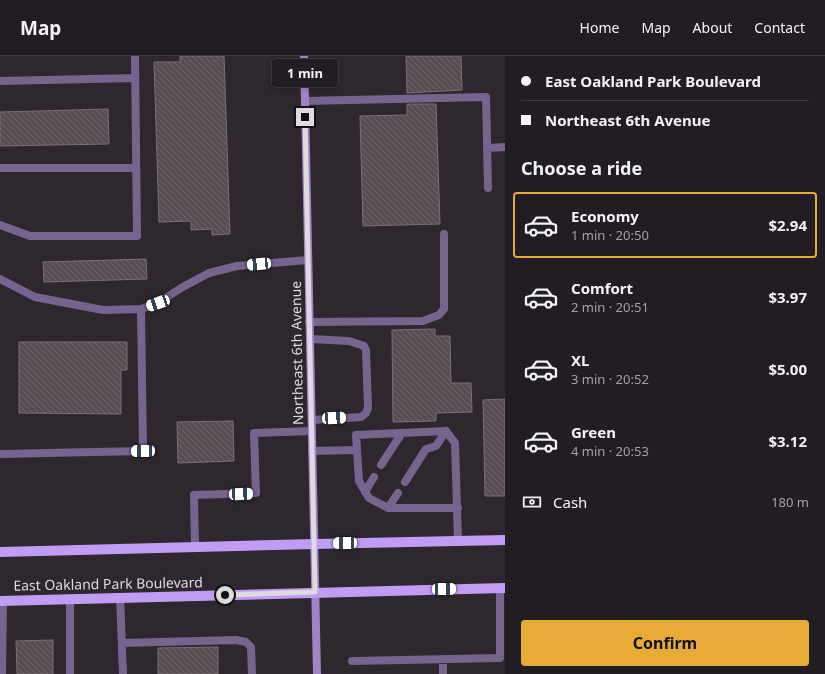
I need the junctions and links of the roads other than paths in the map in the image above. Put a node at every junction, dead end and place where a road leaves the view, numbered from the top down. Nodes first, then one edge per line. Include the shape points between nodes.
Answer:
1 (135, 56) edge
2 (304, 56) edge
3 (135, 78) junction
4 (0, 81) edge
5 (305, 101) junction
6 (505, 147) edge
7 (487, 148) junction
8 (0, 168) edge
9 (136, 168) junction
10 (488, 188) dead end
11 (0, 225) edge
12 (444, 234) dead end
13 (308, 260) junction
14 (0, 279) edge
15 (141, 309) junction
16 (309, 322) junction
17 (310, 339) junction
18 (312, 420) junction
19 (312, 431) junction
20 (446, 431) junction
21 (402, 433) junction
22 (356, 450) junction
23 (312, 451) junction
24 (0, 454) edge
25 (381, 465) dead end
26 (374, 477) dead end
27 (406, 482) dead end
28 (365, 492) junction
29 (398, 493) dead end
30 (388, 508) junction
31 (458, 508) junction
32 (505, 540) edge
33 (458, 541) junction
34 (314, 544) junction
35 (195, 547) junction
36 (0, 552) edge
37 (502, 588) edge
38 (315, 592) junction
39 (120, 597) junction
40 (70, 599) junction
41 (2, 601) edge
42 (122, 643) junction
43 (443, 659) junction
44 (502, 659) edge
45 (352, 661) dead end
46 (2, 674) edge
47 (70, 674) edge
48 (124, 674) edge
49 (252, 674) edge
50 (318, 674) edge
51 (443, 674) edge

1 - 3 lane
2 - 5 street, Northeast 6th Avenue
3 - 4 lane
3 - 9 lane
5 - 7 lane via 486,97
5 - 13 street, Northeast 6th Avenue
6 - 7 lane
7 - 10 lane
8 - 9 lane
9 - 11 lane via 137,236 30,236
12 - 16 lane via 444,309 438,315 423,321
13 - 15 lane via 237,266 209,273 158,303
13 - 16 street, Northeast 6th Avenue
14 - 15 lane via 35,296 103,310
15 - 24 lane via 143,451
16 - 17 street, Northeast 6th Avenue
17 - 18 street, Northeast 6th Avenue
17 - 18 lane via 349,341 364,346 368,408 361,416
18 - 19 street, Northeast 6th Avenue
19 - 23 street, Northeast 6th Avenue
19 - 35 lane via 254,433 256,493 194,495
20 - 21 lane
20 - 27 lane via 436,446 426,449
20 - 31 lane via 455,443
21 - 22 lane via 356,435
21 - 25 lane
22 - 23 lane
22 - 28 lane via 359,481
23 - 34 street, Northeast 6th Avenue
26 - 28 lane
28 - 30 lane via 369,498
29 - 30 lane
30 - 31 lane
31 - 33 lane
32 - 33 main road
33 - 34 main road
34 - 35 main road
34 - 38 street, Northeast 6th Avenue
35 - 36 main road
37 - 38 main road, East Oakland Park Boulevard
37 - 44 lane
38 - 39 main road, East Oakland Park Boulevard
38 - 50 street, Northeast 6th Avenue
39 - 40 main road, East Oakland Park Boulevard
39 - 42 lane
40 - 41 main road, East Oakland Park Boulevard
40 - 47 lane
41 - 46 lane
42 - 48 lane
42 - 49 lane via 236,640 246,642 251,647
43 - 44 lane
43 - 45 lane
43 - 51 lane

